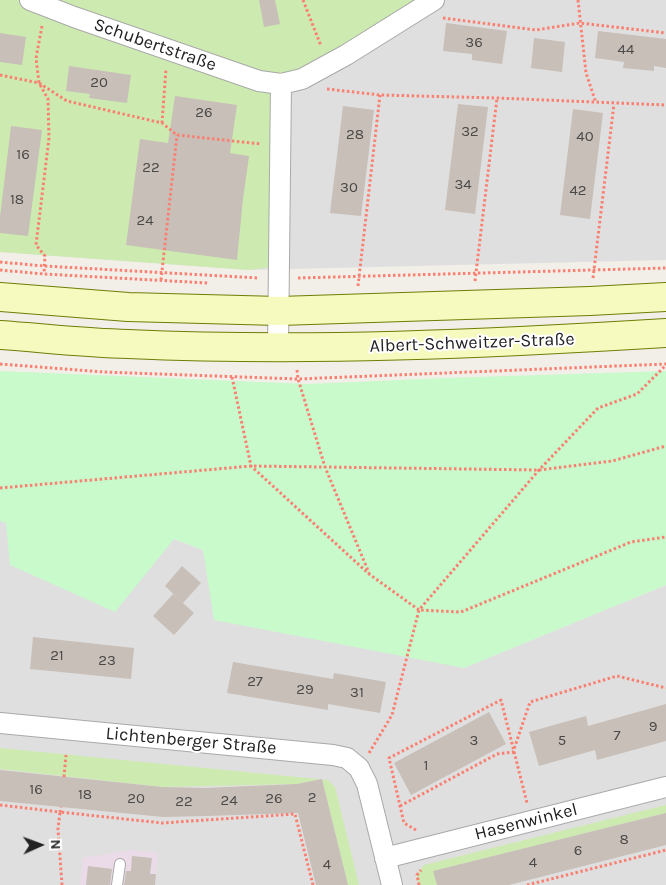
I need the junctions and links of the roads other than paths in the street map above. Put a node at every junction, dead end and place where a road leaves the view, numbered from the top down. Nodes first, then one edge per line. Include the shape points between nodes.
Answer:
1 (434, 0) edge
2 (38, 3) edge
3 (281, 84) junction
4 (0, 297) edge
5 (666, 297) edge
6 (279, 311) junction
7 (666, 333) edge
8 (0, 335) edge
9 (278, 348) junction
10 (0, 723) edge
11 (666, 787) edge
12 (385, 858) junction
13 (120, 864) dead end
14 (117, 885) edge
15 (392, 885) edge

1 - 3 street, Schubertstraße via 328,65 302,79
2 - 3 street, Schubertstraße via 260,82
3 - 6 street
4 - 6 main road via 128,307
5 - 6 main road
6 - 9 street
7 - 9 main road, Albert-Schweitzer-Straße via 430,346
8 - 9 main road, Albert-Schweitzer-Straße via 128,344
10 - 12 street, Lichtenberger Straße via 347,758 363,776
11 - 12 street, Hasenwinkel
12 - 15 street
13 - 14 lane

